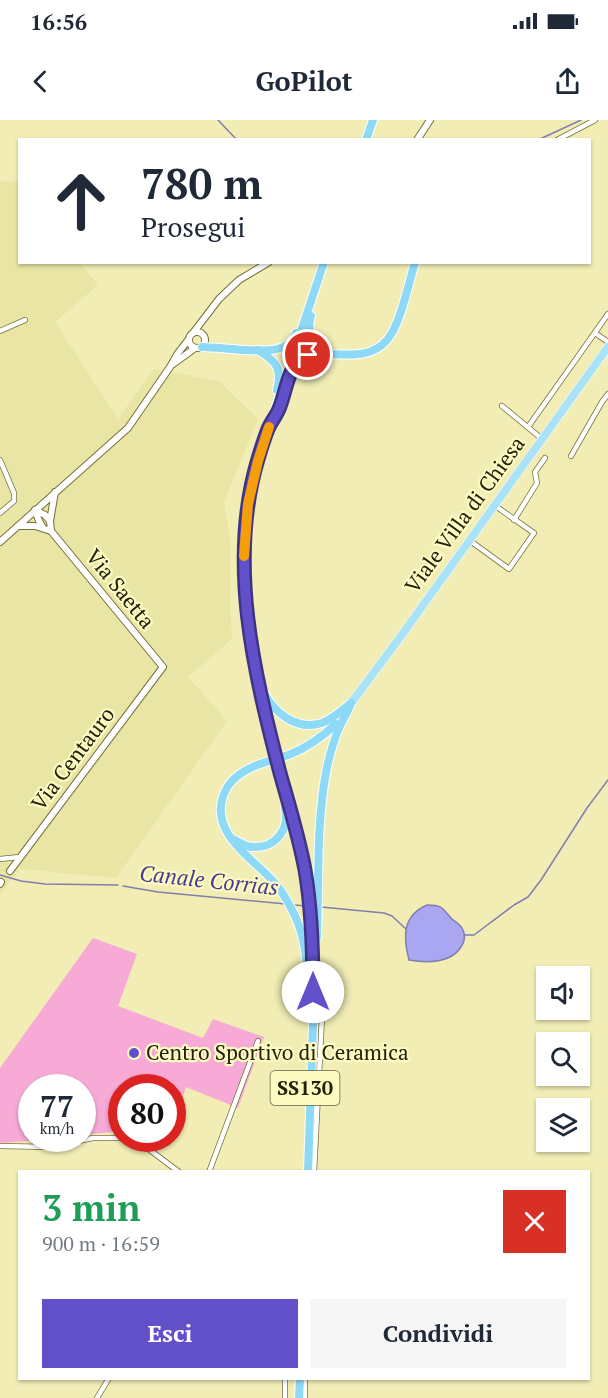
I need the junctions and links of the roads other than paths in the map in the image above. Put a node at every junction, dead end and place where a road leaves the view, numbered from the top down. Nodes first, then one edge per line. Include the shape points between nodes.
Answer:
1 (373, 120) edge
2 (431, 120) edge
3 (595, 120) edge
4 (367, 138) edge
5 (420, 138) edge
6 (562, 138) edge
7 (266, 264) edge
8 (323, 264) edge
9 (414, 264) edge
10 (317, 283) junction
11 (608, 314) edge
12 (206, 316) junction
13 (25, 320) dead end
14 (605, 323) edge
15 (0, 331) edge
16 (595, 333) junction
17 (191, 336) junction
18 (201, 342) junction
19 (608, 342) edge
20 (608, 347) edge
21 (258, 350) junction
22 (330, 354) junction
23 (170, 367) junction
24 (608, 394) edge
25 (502, 406) dead end
26 (528, 427) junction
27 (269, 429) junction
28 (542, 439) junction
29 (571, 456) dead end
30 (545, 458) dead end
31 (0, 460) edge
32 (55, 492) junction
33 (494, 505) junction
34 (35, 510) junction
35 (0, 513) edge
36 (514, 520) junction
37 (50, 521) junction
38 (18, 526) junction
39 (43, 528) junction
40 (51, 531) junction
41 (469, 540) junction
42 (0, 542) edge
43 (163, 668) joint
44 (264, 698) junction
45 (351, 703) junction
46 (336, 724) joint
47 (279, 768) junction
48 (232, 840) junction
49 (20, 857) junction
50 (0, 859) edge
51 (10, 871) joint
52 (1, 883) edge
53 (314, 910) junction
54 (313, 951) junction
55 (315, 970) junction
56 (309, 1004) junction
57 (313, 1025) junction
58 (258, 1041) dead end
59 (108, 1138) edge
60 (0, 1146) edge
61 (153, 1152) edge
62 (176, 1170) edge
63 (210, 1170) edge
64 (302, 1170) edge
65 (308, 1170) edge
66 (314, 1170) edge
67 (108, 1380) edge
68 (285, 1380) edge
69 (294, 1380) edge
70 (300, 1380) edge
71 (305, 1380) edge
72 (98, 1398) edge
73 (285, 1398) edge
74 (294, 1398) edge
75 (299, 1398) edge
76 (305, 1398) edge

1 - 4 highway
2 - 5 street
3 - 6 street
7 - 12 street via 239,280
8 - 10 highway, SS130
9 - 22 highway via 397,322 385,343 362,355
10 - 21 highway via 291,342 277,349
10 - 22 highway via 309,330 317,345
10 - 27 highway, SS130
11 - 14 street
12 - 17 street
12 - 18 street
13 - 15 street
14 - 16 street
16 - 19 street
16 - 26 street
17 - 18 street via 198,332
17 - 18 street via 190,344
17 - 23 street
18 - 21 highway
18 - 23 street
20 - 28 main road, Viale Villa di Chiesa
21 - 27 highway via 274,360 278,369
22 - 27 highway via 308,355 298,360
23 - 32 street via 128,428
24 - 29 street
25 - 26 street
26 - 28 street
27 - 44 highway, SS130 via 248,504 244,561 253,657
28 - 33 main road, Viale Villa di Chiesa
30 - 36 street via 535,472 537,483
31 - 35 street via 14,493 14,501
32 - 34 street
32 - 37 street
33 - 36 street
33 - 41 main road, Viale Villa di Chiesa
34 - 37 street
34 - 38 street
34 - 39 street
36 - 41 street via 534,533 509,569
37 - 40 street
38 - 39 street
38 - 42 street
39 - 40 street
40 - 43 street, Via Saetta
41 - 45 main road, Viale Villa di Chiesa
43 - 49 street, Via Centauro
44 - 45 highway via 282,716 299,724 321,723
44 - 47 highway, SS130, bridge
45 - 46 main road, Viale Villa di Chiesa
45 - 53 highway via 331,750 326,774
46 - 48 highway via 316,741 248,769 231,781 223,796 221,813
47 - 48 highway via 286,812 284,831 264,846 249,847
47 - 53 highway, SS130
48 - 56 highway via 273,881 292,908 304,941
49 - 50 street
49 - 51 street, Via Centauro
51 - 52 street
53 - 54 highway, SS130
53 - 55 highway
54 - 56 highway, SS130
54 - 57 highway, SS130
55 - 57 highway
55 - 66 street via 323,973 324,978
56 - 64 highway, SS130
57 - 65 highway, SS130
58 - 63 street
59 - 60 street via 51,1147
61 - 62 street
67 - 72 street
68 - 73 street
69 - 74 highway
70 - 75 highway
71 - 76 street

